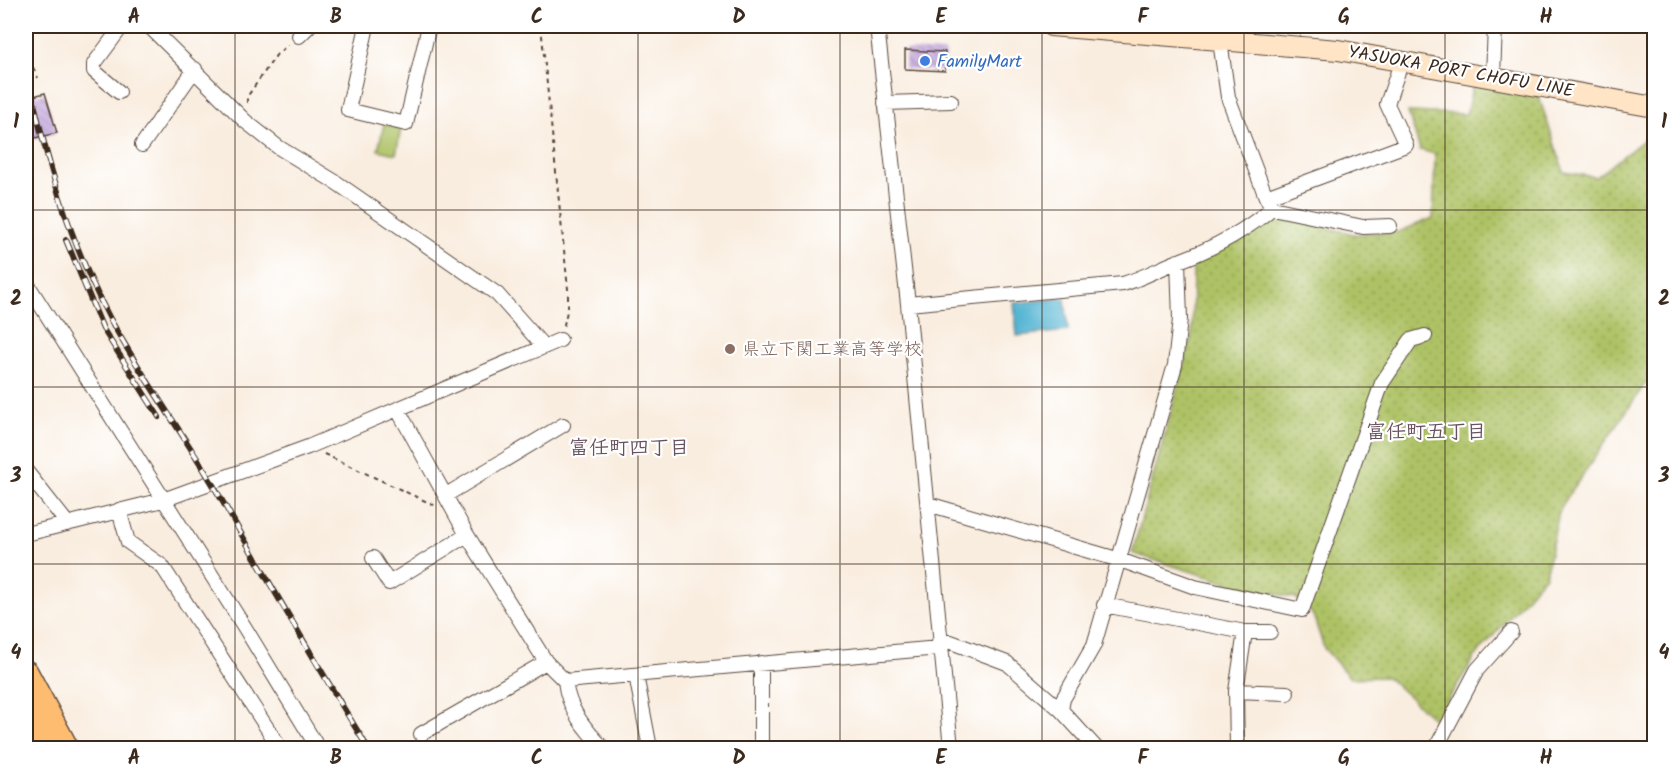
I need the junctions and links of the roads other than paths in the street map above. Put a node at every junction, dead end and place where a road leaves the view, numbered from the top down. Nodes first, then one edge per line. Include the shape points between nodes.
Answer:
1 (122, 26) edge
2 (149, 26) edge
3 (367, 26) edge
4 (429, 26) edge
5 (877, 26) edge
6 (1051, 26) edge
7 (1087, 26) edge
8 (1495, 26) edge
9 (1220, 41) junction
10 (1402, 60) junction
11 (195, 69) junction
12 (1492, 76) junction
13 (119, 92) dead end
14 (951, 101) dead end
15 (885, 103) junction
16 (1654, 107) edge
17 (142, 145) dead end
18 (1269, 202) junction
19 (1390, 226) dead end
20 (1178, 261) junction
21 (26, 282) edge
22 (908, 304) junction
23 (1425, 336) dead end
24 (560, 340) road end
25 (544, 347) junction
26 (398, 410) junction
27 (563, 424) dead end
28 (26, 471) edge
29 (446, 495) junction
30 (163, 500) junction
31 (928, 504) junction
32 (119, 510) junction
33 (67, 523) junction
34 (26, 534) edge
35 (467, 535) junction
36 (373, 558) dead end
37 (1120, 560) junction
38 (1104, 604) junction
39 (1245, 632) junction
40 (1270, 632) dead end
41 (1511, 632) dead end
42 (939, 644) junction
43 (546, 662) junction
44 (761, 663) junction
45 (26, 673) edge
46 (636, 675) junction
47 (565, 681) junction
48 (1236, 691) junction
49 (1287, 693) dead end
50 (1062, 710) junction
51 (26, 718) edge
52 (421, 734) dead end
53 (42, 748) edge
54 (66, 748) edge
55 (280, 748) edge
56 (318, 748) edge
57 (603, 748) edge
58 (650, 748) edge
59 (761, 748) edge
60 (951, 748) edge
61 (1096, 748) edge
62 (1238, 748) edge
63 (1436, 748) edge

1 - 13 street via 94,64 94,71
2 - 11 street
3 - 4 street via 348,110 406,124
5 - 15 street
6 - 7 main road, YASUOKA PORT CHOFU LINE
7 - 9 main road, YASUOKA PORT CHOFU LINE
8 - 12 street
9 - 10 main road, YASUOKA PORT CHOFU LINE via 1338,50
9 - 18 street via 1228,97
10 - 12 main road, YASUOKA PORT CHOFU LINE
10 - 18 street via 1387,104 1406,145
11 - 17 street
11 - 25 street via 245,121 278,147 497,294
12 - 16 main road, YASUOKA PORT CHOFU LINE
14 - 15 street
15 - 22 street
18 - 19 street via 1363,227
18 - 20 street via 1254,223 1221,244
20 - 22 street via 1148,277 1123,284
20 - 37 street via 1180,318 1175,365
21 - 30 street
22 - 31 street
23 - 37 street via 1411,340 1382,383 1302,610 1195,587
24 - 25 street
25 - 26 street
26 - 29 street
26 - 30 street
27 - 29 street
28 - 33 street
29 - 35 street
30 - 32 street
30 - 56 street
31 - 37 street
31 - 42 street
32 - 33 street
32 - 55 street via 128,542 162,566
33 - 34 street
35 - 36 street via 389,583
35 - 43 street
37 - 38 street
38 - 39 street
38 - 50 street via 1094,645 1063,699
39 - 40 street
39 - 48 street
41 - 63 street via 1477,670
42 - 44 street
42 - 50 street via 951,642 1007,663
42 - 60 street
43 - 47 street
43 - 52 street via 455,708
44 - 46 street
44 - 59 street
45 - 54 highway
46 - 47 street
46 - 58 street
47 - 57 street via 567,697 583,727
48 - 49 street
48 - 62 street
50 - 61 street
51 - 53 highway

